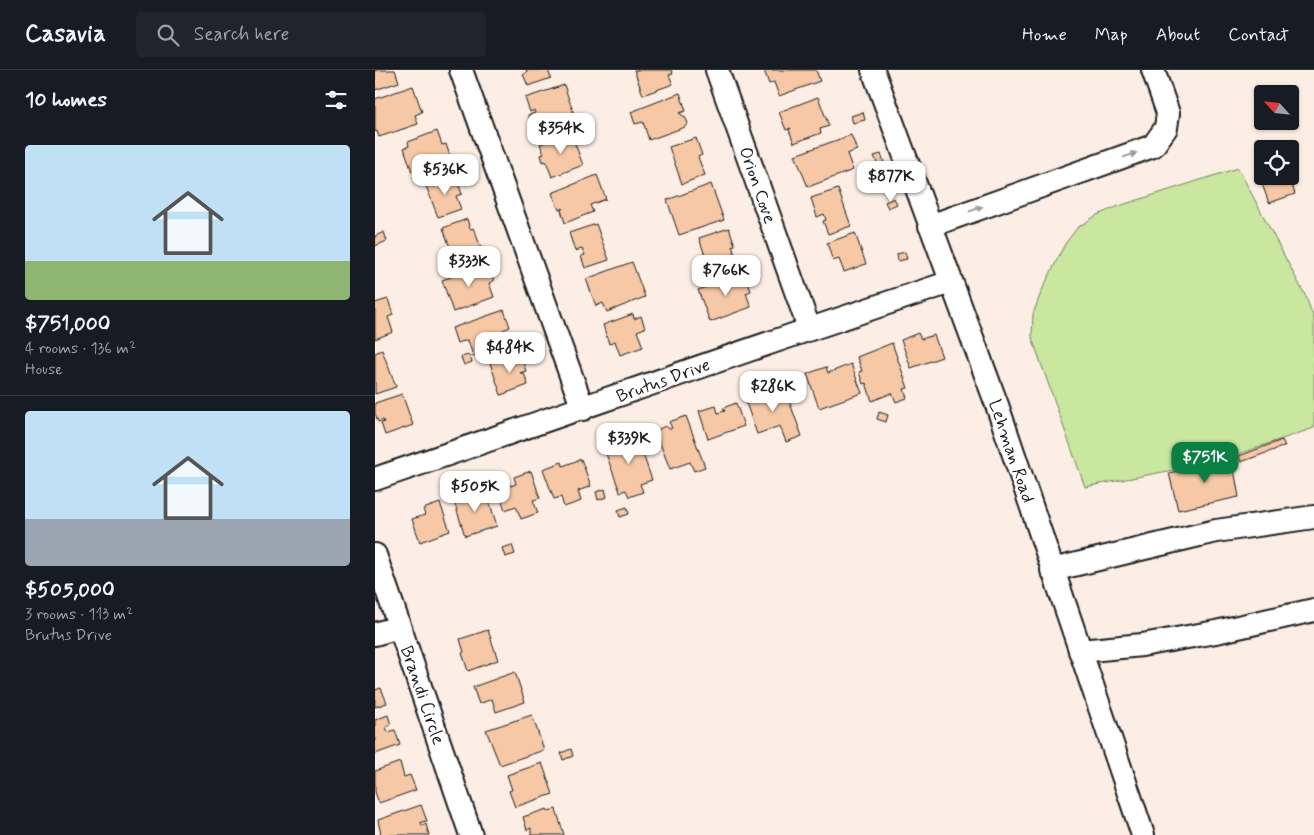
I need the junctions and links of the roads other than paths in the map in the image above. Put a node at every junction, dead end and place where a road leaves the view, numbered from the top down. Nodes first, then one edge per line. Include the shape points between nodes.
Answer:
1 (461, 70) edge
2 (717, 70) edge
3 (873, 70) edge
4 (1153, 70) edge
5 (931, 226) junction
6 (951, 282) junction
7 (809, 328) junction
8 (583, 409) junction
9 (375, 479) edge
10 (1314, 517) edge
11 (375, 555) edge
12 (1052, 570) junction
13 (1314, 610) edge
14 (399, 627) junction
15 (375, 634) edge
16 (1080, 652) junction
17 (471, 835) edge
18 (1143, 835) edge

1 - 8 street
2 - 7 street, Orion Cove
3 - 5 street, Lehman Road
5 -> 4 street via 1153,146 1166,128 1168,113
5 - 6 street, Lehman Road
6 - 7 street, Brutus Drive
6 - 12 street, Lehman Road via 997,405
7 - 8 street, Brutus Drive
8 - 9 street, Brutus Drive
10 - 12 street via 1216,531
11 - 14 street, Brandi Circle
12 - 16 street, Lehman Road
13 - 16 street via 1207,634
14 - 15 street
14 - 17 street, Brandi Circle
16 - 18 street, Lehman Road

